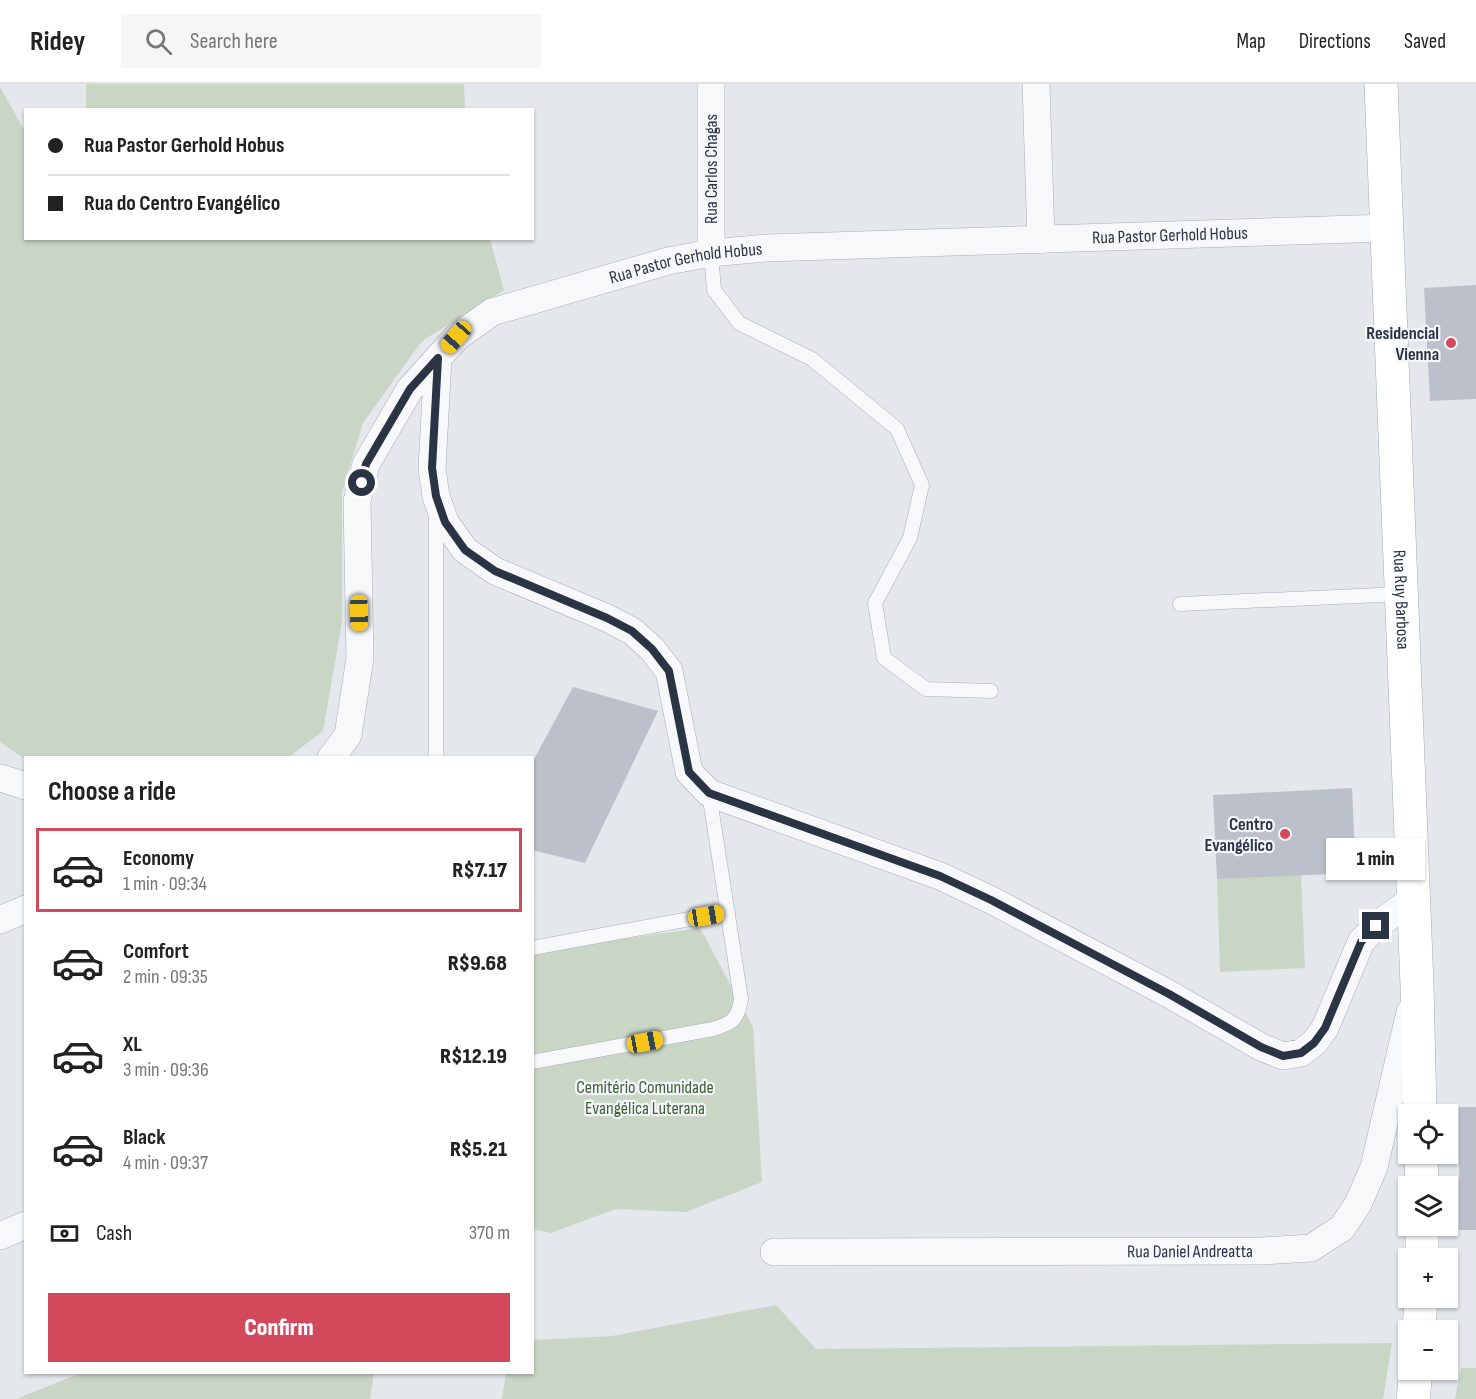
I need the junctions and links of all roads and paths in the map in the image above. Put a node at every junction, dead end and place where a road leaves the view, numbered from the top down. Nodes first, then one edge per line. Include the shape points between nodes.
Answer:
1 (711, 84) edge
2 (1036, 84) edge
3 (1382, 84) edge
4 (1387, 228) junction
5 (1041, 240) junction
6 (711, 253) junction
7 (438, 358) junction
8 (436, 496) junction
9 (1401, 594) junction
10 (1180, 604) dead end
11 (991, 691) dead end
12 (332, 756) edge
13 (436, 756) edge
14 (0, 778) edge
15 (24, 785) edge
16 (709, 793) junction
17 (1413, 899) junction
18 (24, 910) edge
19 (728, 912) junction
20 (0, 920) edge
21 (534, 948) edge
22 (1417, 985) junction
23 (534, 1062) edge
24 (1420, 1104) edge
25 (24, 1226) edge
26 (0, 1236) edge
27 (774, 1252) dead end
28 (1415, 1380) edge
29 (1413, 1399) edge

1 - 6 street, Rua Carlos Chagas
2 - 5 street
3 - 4 main road, Rua Ruy Barbosa
4 - 5 street, Rua Pastor Gerhold Hobus
4 - 9 main road, Rua Ruy Barbosa
5 - 6 street, Rua Pastor Gerhold Hobus via 857,244
6 - 7 street, Rua Pastor Gerhold Hobus via 668,261 492,312 456,337
6 - 11 lane via 714,290 739,323 812,359 897,429 922,485 910,538 875,603 884,658 926,689
7 - 8 street via 432,468
7 - 12 street, Rua Pastor Gerhold Hobus via 410,389 366,464 357,501 360,658 348,735
8 - 13 lane
8 - 16 street via 445,522 465,550 495,571 632,631 652,649 669,671 689,772
9 - 10 lane
9 - 17 main road, Rua Ruy Barbosa
14 - 15 street
16 - 17 street via 940,876 1283,1056 1301,1053 1314,1043 1325,1028 1361,942
16 - 19 lane
17 - 22 main road, Rua Ruy Barbosa
18 - 20 street
19 - 21 lane
19 - 23 lane via 741,999 739,1014 729,1024
22 - 24 main road, Rua Ruy Barbosa
22 - 27 street, Rua Daniel Andreatta via 1374,1167 1358,1204 1342,1228 1311,1248
25 - 26 street
28 - 29 main road

